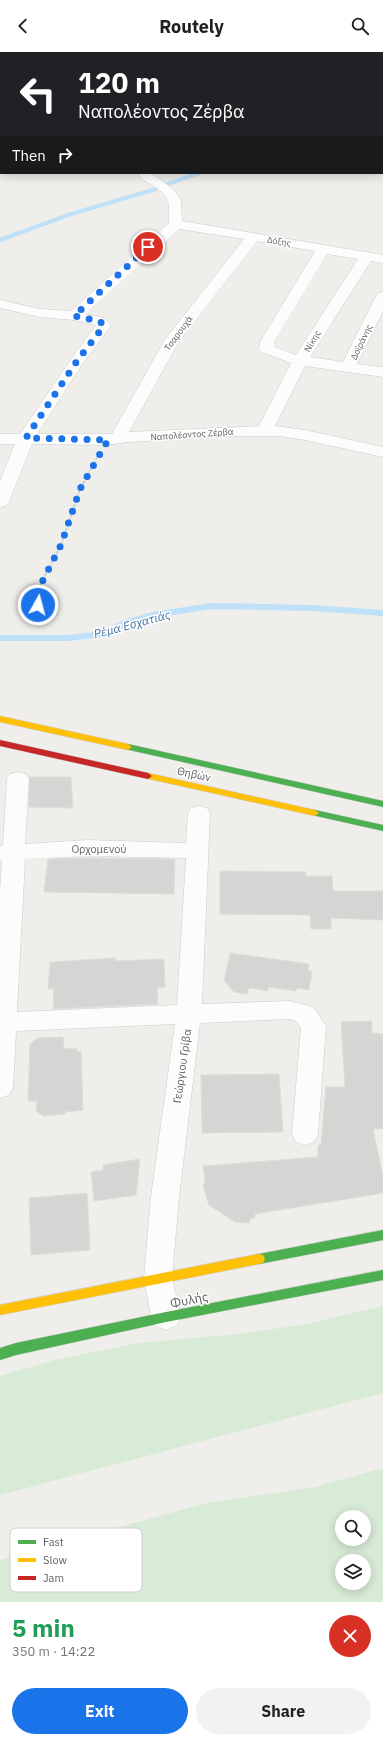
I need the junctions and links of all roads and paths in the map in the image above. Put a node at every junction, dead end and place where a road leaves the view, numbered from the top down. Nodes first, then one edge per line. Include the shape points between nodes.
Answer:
1 (145, 174) edge
2 (176, 225) junction
3 (253, 237) junction
4 (323, 249) junction
5 (367, 256) junction
6 (383, 258) edge
7 (383, 296) edge
8 (0, 304) edge
9 (74, 316) junction
10 (302, 359) junction
11 (348, 367) junction
12 (383, 372) edge
13 (265, 430) junction
14 (26, 438) junction
15 (0, 439) edge
16 (113, 439) junction
17 (383, 452) edge
18 (0, 502) edge
19 (38, 605) dead end
20 (0, 719) edge
21 (0, 743) edge
22 (18, 779) dead end
23 (383, 804) edge
24 (199, 813) dead end
25 (383, 828) edge
26 (198, 851) junction
27 (8, 852) edge
28 (189, 1016) junction
29 (4, 1022) junction
30 (1, 1062) edge
31 (0, 1088) edge
32 (305, 1134) dead end
33 (383, 1235) edge
34 (383, 1276) edge
35 (158, 1278) junction
36 (0, 1310) edge
37 (166, 1318) junction
38 (0, 1354) edge

1 - 2 street via 173,196 176,204
2 - 3 street, Δόξης
2 - 9 street via 148,247
3 - 4 street, Δόξης
3 - 16 street, Τσαρουχά via 171,341
4 - 5 street, Δόξης
4 - 10 street, Δοϊράνης via 267,342 267,349 275,353
5 - 6 street, Δόξης
5 - 10 street, Νίκης via 318,329
7 - 11 street, Δοϊράνης
8 - 9 street via 40,313
9 - 14 street via 99,321 103,327
10 - 11 street, Δοϊράνης
10 - 13 street, Νίκης
11 - 12 street
13 - 16 street, Ναπολέοντος Ζέρβα
13 - 17 street, Ναπολέοντος Ζέρβα via 305,435
14 - 15 street, Ναπολέοντος Ζέρβα
14 - 16 street, Ναπολέοντος Ζέρβα
14 - 18 street
16 - 19 path via 80,489 61,545 41,584
20 - 23 main road, Θηβών
21 - 25 main road, Θηβών
22 - 27 street
24 - 26 street, Γεώργιου Γρίβα
26 - 27 street, Ορχομενού via 88,848
26 - 28 street, Γεώργιου Γρίβα
27 - 29 street
28 - 29 street
28 - 32 street via 289,1010 304,1014 314,1026
28 - 35 street, Γεώργιου Γρίβα via 165,1197
29 - 30 street
30 - 31 street
33 - 35 main road
34 - 37 main road, Φυλής
35 - 36 main road
35 - 37 street, Γεώργιου Γρίβα
37 - 38 main road, Φυλής

